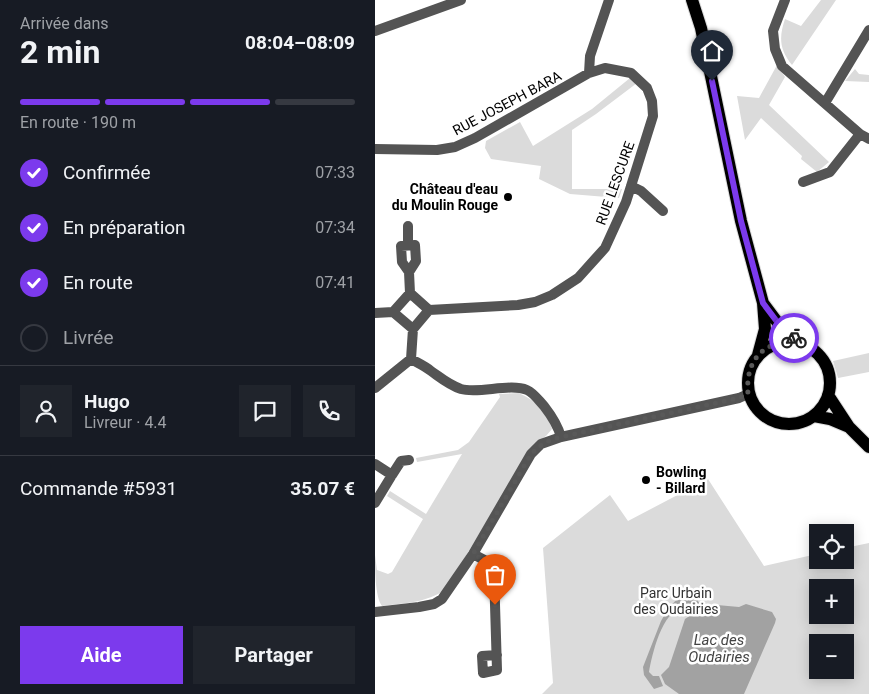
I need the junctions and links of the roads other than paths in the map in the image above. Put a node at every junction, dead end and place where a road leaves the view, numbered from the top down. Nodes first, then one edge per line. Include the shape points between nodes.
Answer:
1 (461, 0) edge
2 (609, 0) edge
3 (692, 0) edge
4 (785, 0) edge
5 (869, 30) edge
6 (375, 31) edge
7 (589, 74) junction
8 (825, 103) junction
9 (865, 137) edge
10 (375, 149) edge
11 (803, 182) dead end
12 (631, 186) junction
13 (663, 211) dead end
14 (408, 226) dead end
15 (410, 293) junction
16 (763, 303) junction
17 (429, 310) junction
18 (393, 312) junction
19 (375, 313) edge
20 (413, 329) junction
21 (800, 343) junction
22 (758, 355) junction
23 (411, 359) junction
24 (375, 388) edge
25 (748, 394) junction
26 (831, 399) junction
27 (814, 416) junction
28 (849, 427) junction
29 (561, 437) junction
30 (869, 447) edge
31 (409, 460) dead end
32 (375, 464) edge
33 (392, 475) junction
34 (375, 502) edge
35 (473, 554) junction
36 (375, 612) edge
37 (497, 655) dead end

1 - 6 street
2 - 7 street via 589,56
3 - 16 main road via 701,28 741,221
4 - 8 street via 773,31 778,59
5 - 8 street
7 - 10 street, RUE JOSEPH BARA via 455,147 437,150
7 - 12 street, RUE LESCURE via 605,68 631,73 647,88 652,101 653,116
8 - 9 street
9 - 11 street via 830,172
12 - 13 street
12 - 17 street, RUE LESCURE via 605,248 565,288 518,306
14 - 15 street via 408,245 415,245 416,261 409,272
15 - 17 street
15 - 18 street
16 - 21 main road via 778,323
16 - 22 main road via 765,329
17 - 20 street
18 - 19 street
18 - 20 street
20 - 23 street
21 - 22 main road via 777,343
21 - 26 main road via 815,351 826,366
22 - 25 main road via 747,380
23 - 24 street
23 - 29 street via 463,389 527,390 547,411
25 - 27 main road via 763,416 775,423 789,425
25 - 29 street
26 - 27 main road
26 - 28 main road
27 - 28 main road
28 - 30 main road
29 - 35 street via 541,444 531,454
31 - 33 street via 401,461
32 - 33 street
33 - 34 street
35 - 36 street via 442,599 434,604
35 - 37 street via 488,562 494,572

